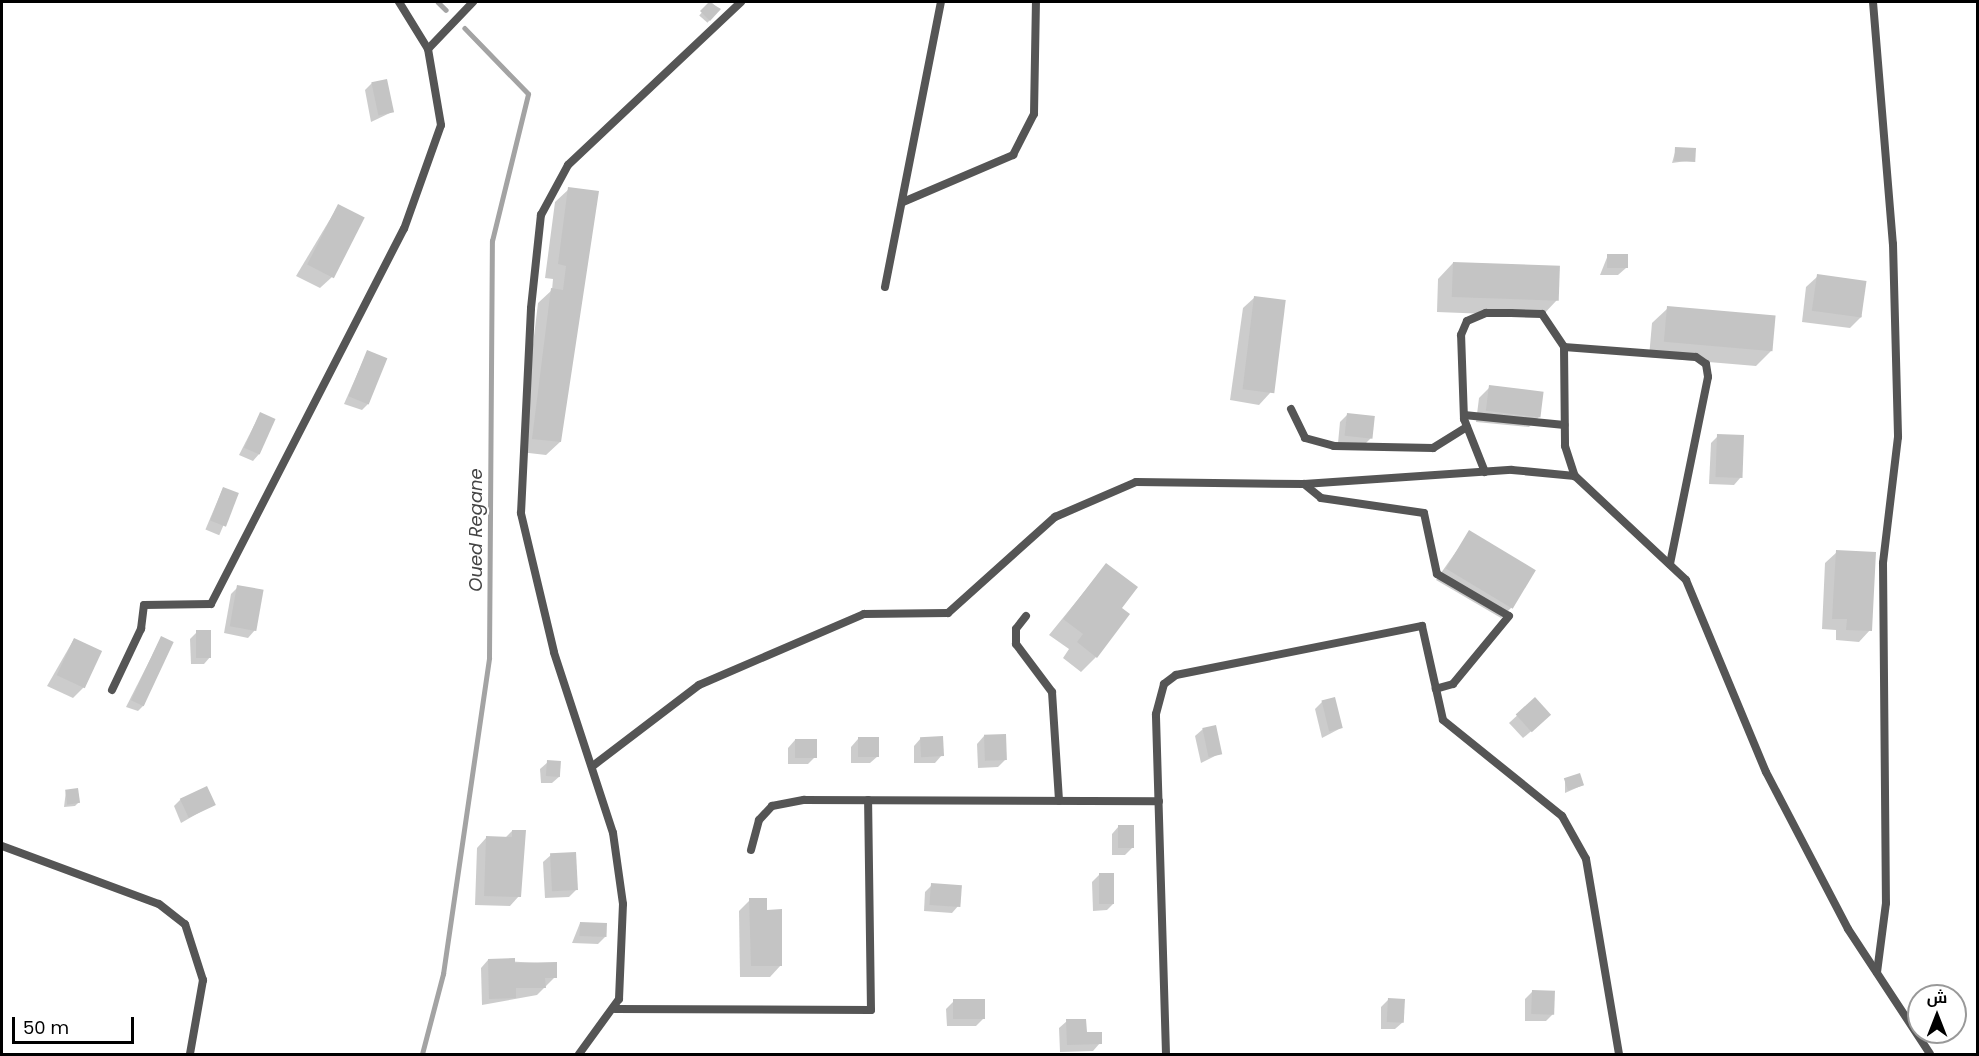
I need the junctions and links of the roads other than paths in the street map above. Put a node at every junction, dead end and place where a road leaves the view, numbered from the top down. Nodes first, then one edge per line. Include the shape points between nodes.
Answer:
1 (399, 2) edge
2 (472, 2) edge
3 (741, 2) edge
4 (941, 2) edge
5 (1036, 2) edge
6 (1873, 2) edge
7 (428, 49) junction
8 (903, 202) junction
9 (885, 287) dead end
10 (1564, 347) junction
11 (1291, 409) dead end
12 (1464, 415) junction
13 (1565, 425) junction
14 (1467, 427) junction
15 (1485, 472) junction
16 (1575, 476) junction
17 (1304, 484) junction
18 (1670, 564) junction
19 (1026, 616) dead end
20 (1436, 689) junction
21 (112, 690) dead end
22 (594, 765) junction
23 (868, 800) junction
24 (1059, 801) junction
25 (1159, 801) junction
26 (2, 846) edge
27 (751, 850) dead end
28 (1876, 972) junction
29 (615, 1009) junction
30 (190, 1054) edge
31 (579, 1054) edge
32 (1166, 1054) edge
33 (1619, 1054) edge
34 (1930, 1054) edge

1 - 7 lane
2 - 7 lane
3 - 22 lane via 568,165 541,215 531,308 521,513 555,652
4 - 8 lane
5 - 8 lane via 1034,114 1013,155
6 - 28 lane via 1893,244 1898,437 1883,563 1886,903
7 - 21 lane via 441,125 404,229 211,603 144,605 141,628
8 - 9 lane
10 - 12 lane via 1542,314 1486,313 1467,321 1461,335
10 - 13 lane
10 - 18 lane via 1696,357 1706,364 1708,377
11 - 14 lane via 1305,438 1334,446 1432,448
12 - 13 lane
12 - 14 lane
13 - 16 lane
14 - 15 lane
15 - 16 lane
15 - 17 lane
16 - 18 lane
17 - 20 lane via 1321,498 1424,513 1437,574 1509,616 1453,684
17 - 22 lane via 1136,482 1055,517 948,613 853,618 699,685
18 - 28 lane via 1686,580 1766,772 1848,929
19 - 24 lane via 1016,628 1016,644 1052,692
20 - 25 lane via 1422,626 1176,675 1164,684 1156,714
20 - 33 lane via 1443,720 1562,816 1586,859
22 - 29 lane via 614,833 623,904
23 - 24 lane
23 - 27 lane via 804,800 772,806 759,820
23 - 29 lane via 872,1010
24 - 25 lane
25 - 32 lane
26 - 30 lane via 159,904 184,924 203,980
28 - 34 lane
29 - 31 lane

